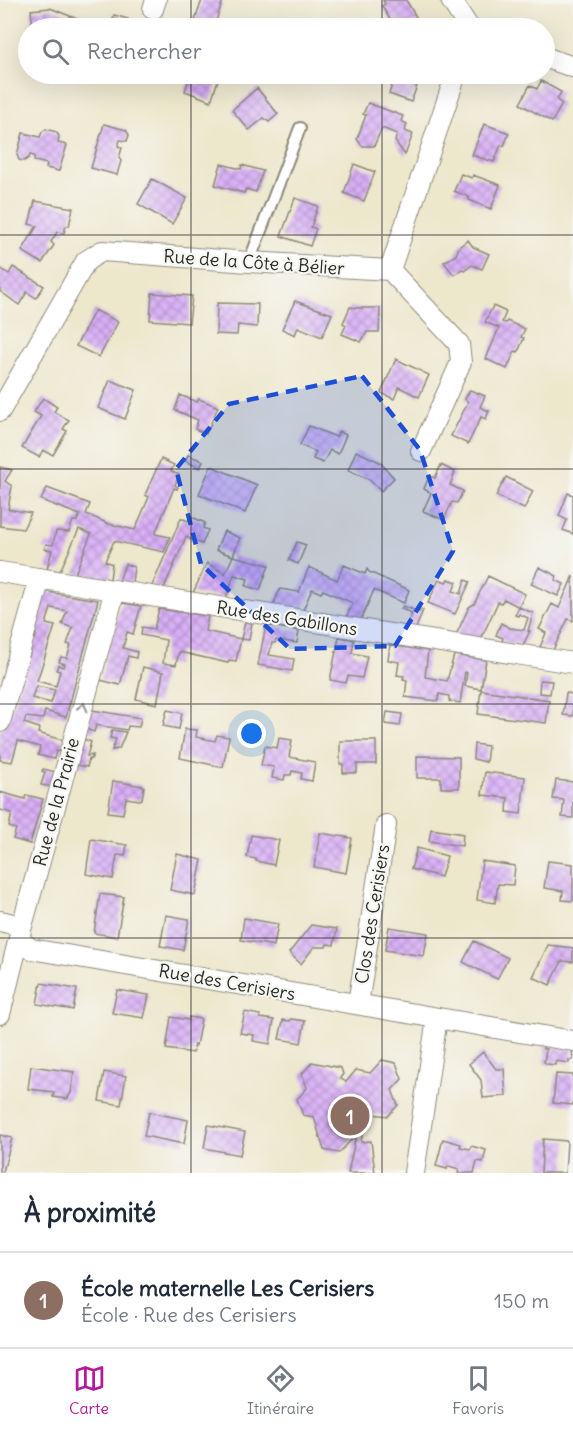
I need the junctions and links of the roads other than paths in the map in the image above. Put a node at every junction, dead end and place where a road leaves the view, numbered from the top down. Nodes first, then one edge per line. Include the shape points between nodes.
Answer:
1 (451, 0) edge
2 (463, 18) edge
3 (555, 61) edge
4 (573, 67) edge
5 (453, 84) edge
6 (300, 128) dead end
7 (249, 262) junction
8 (390, 270) junction
9 (0, 411) edge
10 (421, 451) dead end
11 (0, 572) edge
12 (40, 578) junction
13 (115, 590) junction
14 (573, 663) edge
15 (0, 722) edge
16 (386, 825) dead end
17 (0, 921) edge
18 (21, 933) junction
19 (358, 1004) junction
20 (0, 1014) edge
21 (437, 1018) junction
22 (573, 1041) edge
23 (414, 1173) edge

1 - 2 street
3 - 4 street
5 - 8 street
6 - 7 lane
7 - 8 street, Rue de la Côte à Bélier
7 - 9 street, Rue de la Côte à Bélier via 102,251 86,261
8 - 10 street via 459,345 462,356
11 - 12 street, Rue des Gabillons
12 - 13 street, Rue des Gabillons
12 - 15 street
13 - 14 street, Rue des Gabillons
18 -> 13 street, Rue de la Prairie
16 - 19 street, Clos des Cerisiers
17 - 18 street, Rue des Cerisiers
18 - 19 street, Rue des Cerisiers via 31,948
18 - 20 street, Rue de la Prairie
19 - 21 street, Rue des Cerisiers
21 - 22 street, Rue des Cerisiers
21 - 23 street

